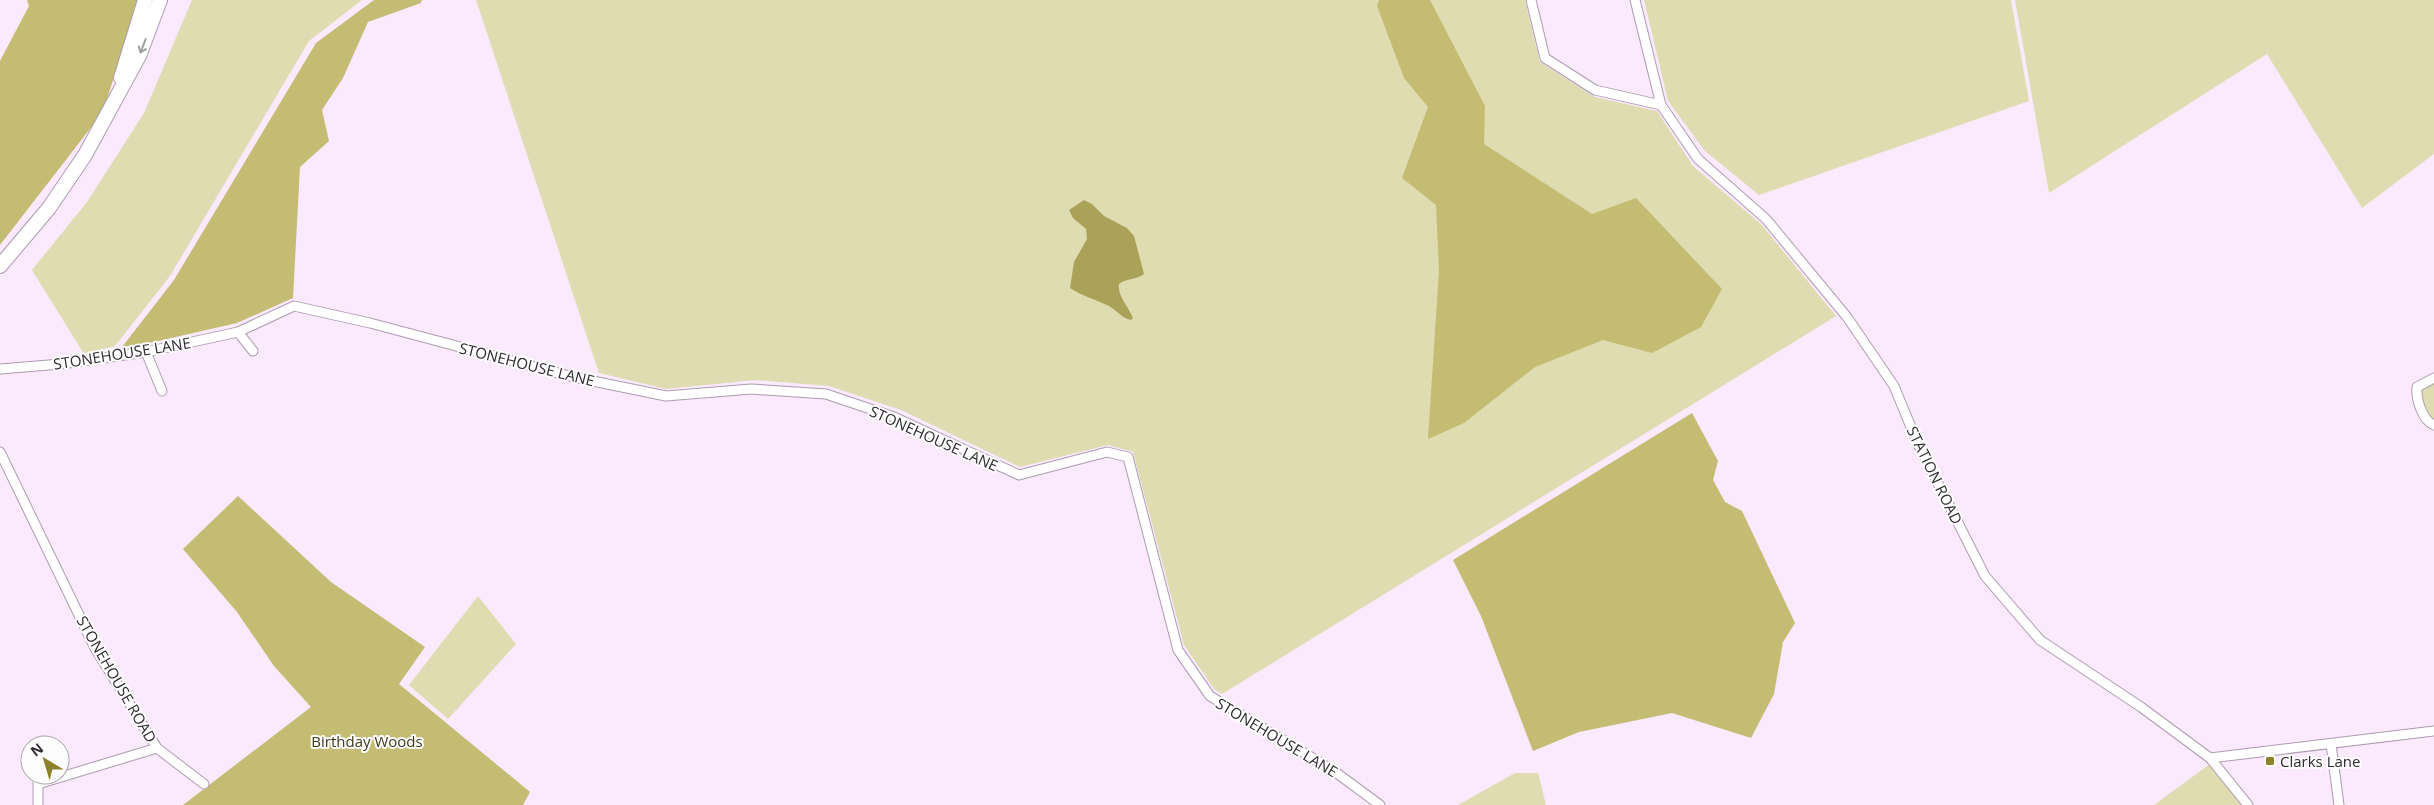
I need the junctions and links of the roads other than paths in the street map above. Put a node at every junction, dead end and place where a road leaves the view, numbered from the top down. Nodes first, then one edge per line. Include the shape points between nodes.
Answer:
1 (145, 0) edge
2 (160, 0) edge
3 (1531, 0) edge
4 (1635, 0) edge
5 (115, 100) junction
6 (1661, 105) junction
7 (0, 266) edge
8 (238, 332) junction
9 (253, 351) dead end
10 (146, 352) junction
11 (0, 369) edge
12 (2434, 378) edge
13 (162, 391) dead end
14 (2434, 424) edge
15 (1, 457) edge
16 (2434, 731) edge
17 (2331, 744) junction
18 (158, 748) junction
19 (2210, 758) junction
20 (204, 784) dead end
21 (38, 805) edge
22 (1380, 805) edge
23 (2248, 805) edge
24 (2339, 805) edge

1 - 5 highway
2 -> 5 highway via 139,56
3 - 6 street via 1545,58 1595,90
4 - 6 street
5 - 7 highway via 63,189
6 - 19 street, STATION ROAD via 1698,160 1766,219 1847,317 1894,386 1918,444 1985,576 2040,640
8 - 9 street
8 - 10 street, STONEHOUSE LANE
8 - 22 street, STONEHOUSE LANE via 294,306 573,377 666,396 751,389 826,394 894,417 1019,476 1107,452 1128,457 1178,650 1210,696 1334,771
10 - 11 street, STONEHOUSE LANE
10 - 13 street
12 - 14 street via 2417,387 2426,418
15 - 18 street, STONEHOUSE ROAD via 95,648
16 - 17 street
17 - 19 street
17 - 24 street
18 - 20 street
18 - 21 street, STONEHOUSE ROAD via 38,784
19 - 23 street, STATION ROAD

